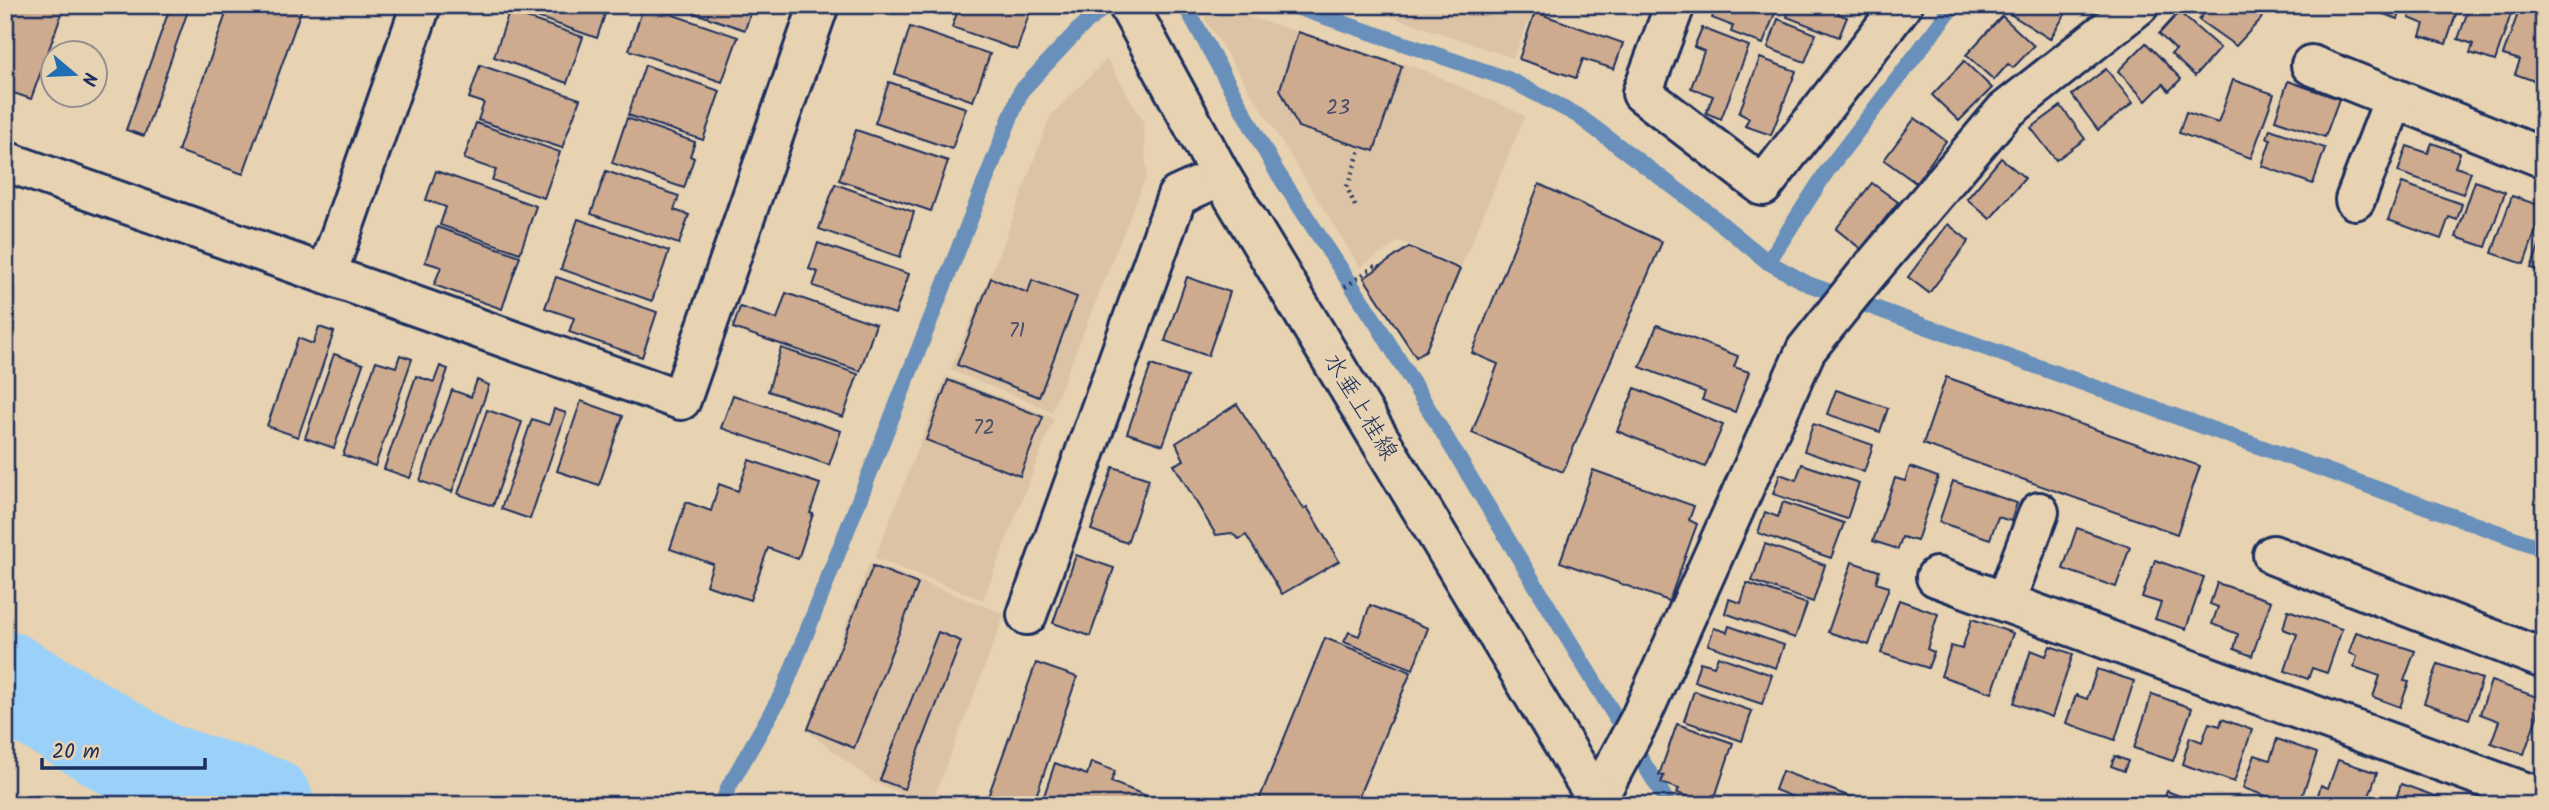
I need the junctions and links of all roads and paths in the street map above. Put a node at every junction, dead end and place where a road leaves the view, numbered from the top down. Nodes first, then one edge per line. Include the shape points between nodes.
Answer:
1 (421, 5) edge
2 (819, 5) edge
3 (1675, 5) edge
4 (1902, 5) edge
5 (2139, 5) edge
6 (1132, 13) edge
7 (2311, 65) dead end
8 (2394, 99) junction
9 (1361, 147) dead end
10 (2544, 158) edge
11 (5, 161) edge
12 (1221, 176) junction
13 (2355, 200) dead end
14 (1355, 206) dead end
15 (1380, 267) dead end
16 (327, 274) junction
17 (1344, 288) dead end
18 (2039, 512) dead end
19 (2273, 555) dead end
20 (1936, 578) dead end
21 (2005, 602) junction
22 (1027, 615) dead end
23 (2544, 659) edge
24 (2544, 799) edge
25 (1598, 802) edge

1 - 16 street
2 - 16 street via 681,400
3 - 4 street via 1642,93 1763,186
5 - 25 street via 2004,113 1807,351
6 - 12 street, 水垂上桂線
7 - 8 street
8 - 10 street
8 - 13 street
9 - 14 path via 1347,187
11 - 16 street
12 - 22 street via 1177,197
12 - 25 street, 水垂上桂線
15 - 17 path via 1378,264
18 - 21 street
19 - 23 street
20 - 21 street
21 - 24 street

